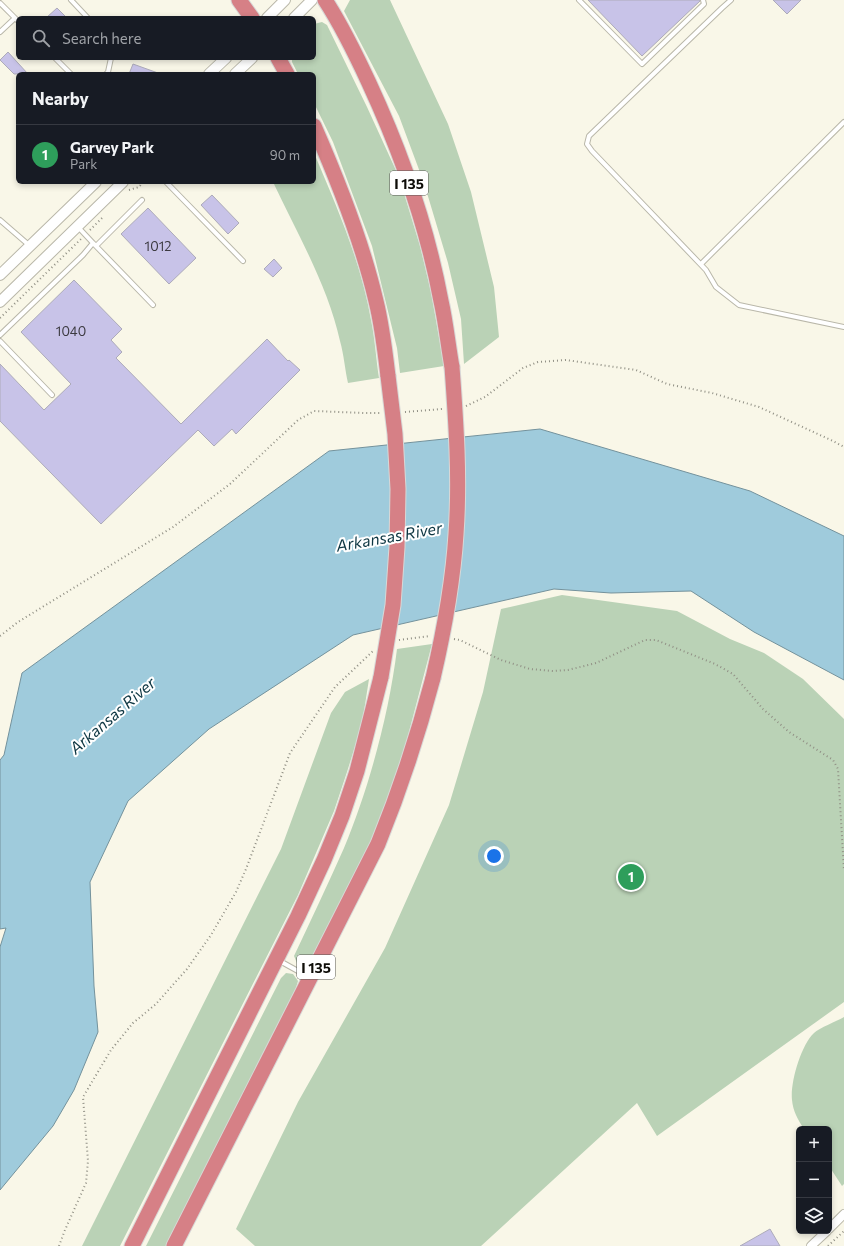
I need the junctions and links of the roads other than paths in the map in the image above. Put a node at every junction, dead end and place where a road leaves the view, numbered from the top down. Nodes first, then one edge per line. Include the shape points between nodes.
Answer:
1 (71, 0) edge
2 (285, 0) edge
3 (312, 0) edge
4 (579, 0) edge
5 (703, 0) edge
6 (731, 0) edge
7 (0, 3) edge
8 (329, 6) edge
9 (86, 16) edge
10 (269, 16) edge
11 (296, 16) edge
12 (16, 20) edge
13 (0, 32) edge
14 (57, 60) edge
15 (111, 60) edge
16 (224, 60) edge
17 (250, 60) edge
18 (69, 72) edge
19 (108, 72) edge
20 (211, 72) edge
21 (238, 72) edge
22 (844, 122) edge
23 (316, 131) edge
24 (94, 184) edge
25 (168, 184) edge
26 (126, 186) edge
27 (142, 200) dead end
28 (0, 220) edge
29 (77, 226) junction
30 (94, 244) junction
31 (30, 246) junction
32 (243, 261) dead end
33 (701, 264) junction
34 (0, 275) edge
35 (0, 302) edge
36 (153, 305) dead end
37 (844, 327) edge
38 (0, 335) edge
39 (0, 340) edge
40 (52, 394) dead end
41 (276, 959) junction
42 (311, 978) junction
43 (844, 1214) edge
44 (832, 1226) edge
45 (824, 1234) edge
46 (132, 1246) edge
47 (174, 1246) edge
48 (811, 1246) edge

1 - 9 lane
2 - 10 street
3 - 11 street
4 - 5 lane via 642,64 704,4
6 - 33 lane via 589,136 587,144
7 - 12 lane
8 - 42 highway, I 135, bridge via 356,55 403,164 431,257 452,367 458,478 456,534 444,634 421,725 378,844
12 - 13 lane
14 - 18 lane
15 - 19 lane
16 - 20 street
17 - 21 street
22 - 33 lane
23 - 41 highway, I 135, bridge via 356,232 377,302 395,434 398,489 397,547 393,605 381,677 357,771 324,860
24 - 31 street
25 - 32 lane
26 - 29 street
27 - 30 lane
28 - 31 lane
29 - 30 lane
29 - 35 street
30 - 36 lane
30 - 38 lane
31 - 34 street
33 - 37 lane via 716,286 739,305
39 - 40 lane
41 - 42 lane
41 - 46 highway, I 135
42 - 47 highway, I 135
43 - 44 street
45 - 48 street

